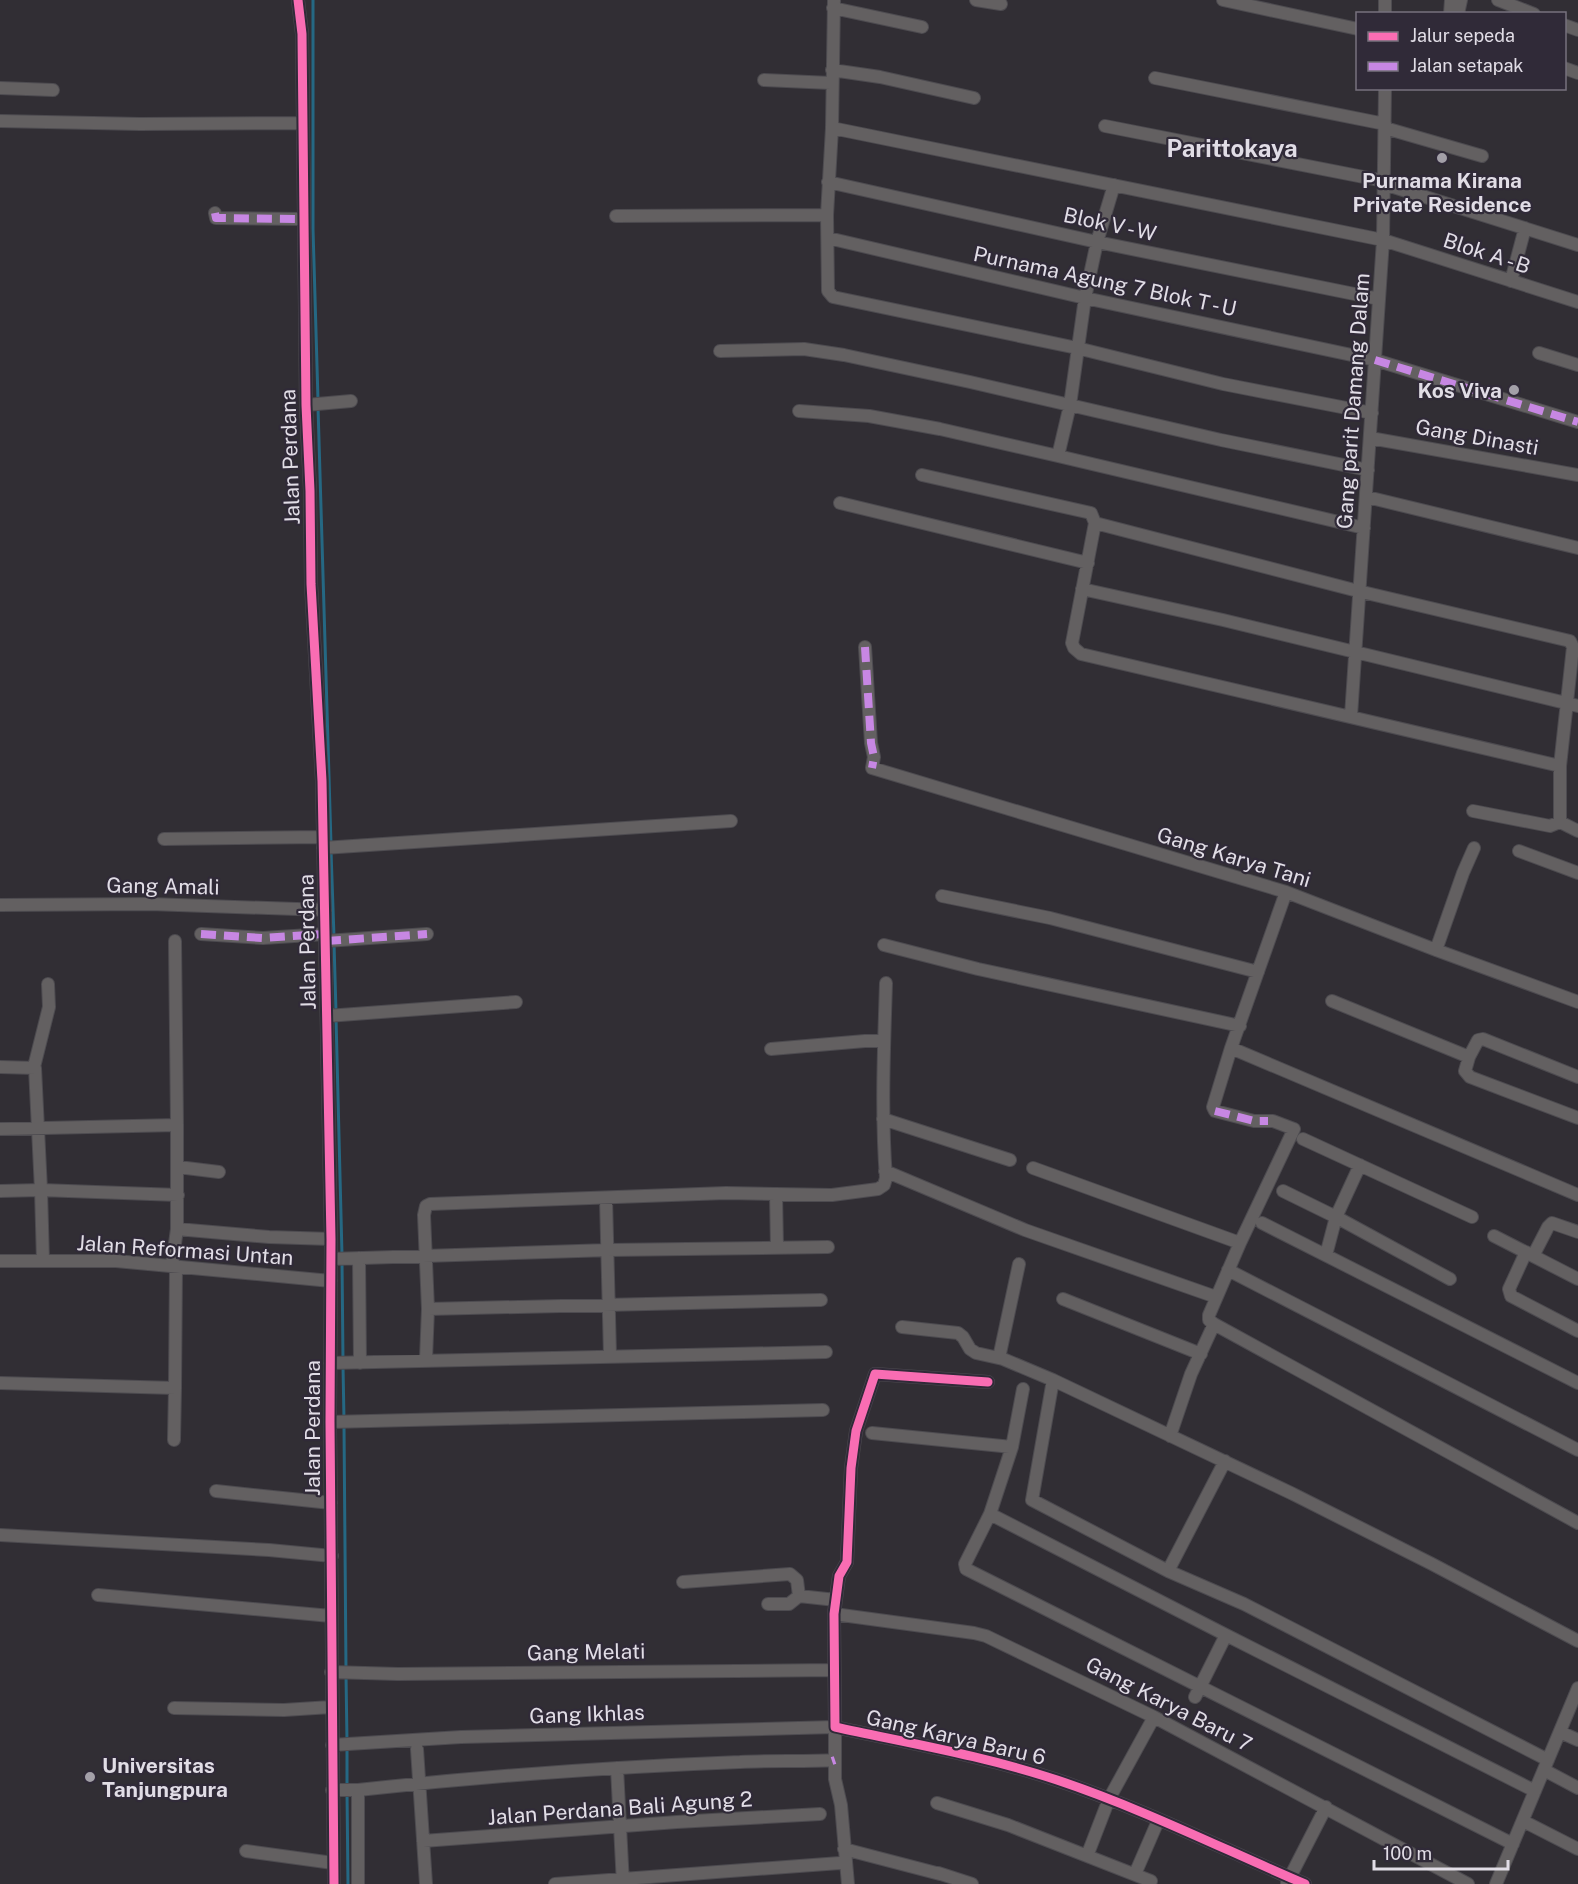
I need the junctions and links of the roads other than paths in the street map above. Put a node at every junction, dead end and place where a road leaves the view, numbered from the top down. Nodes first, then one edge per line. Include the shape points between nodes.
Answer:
1 (298, 0) edge
2 (976, 0) edge
3 (1223, 0) edge
4 (1498, 0) edge
5 (834, 4) edge
6 (1001, 4) dead end
7 (1529, 12) edge
8 (922, 27) dead end
9 (1356, 29) edge
10 (832, 70) junction
11 (1155, 78) dead end
12 (764, 80) dead end
13 (831, 83) junction
14 (0, 88) edge
15 (52, 90) dead end
16 (1385, 90) edge
17 (974, 98) dead end
18 (0, 121) edge
19 (303, 123) junction
20 (1105, 126) dead end
21 (1384, 126) junction
22 (832, 128) junction
23 (1482, 156) dead end
24 (1384, 182) junction
25 (831, 183) junction
26 (1114, 185) junction
27 (215, 213) dead end
28 (827, 215) junction
29 (616, 216) dead end
30 (303, 219) junction
31 (1525, 228) junction
32 (828, 238) junction
33 (1383, 240) junction
34 (1097, 242) junction
35 (1578, 244) edge
36 (1511, 281) junction
37 (1085, 298) junction
38 (1379, 299) junction
39 (1578, 302) edge
40 (1077, 348) junction
41 (720, 351) dead end
42 (1539, 353) dead end
43 (1375, 360) junction
44 (1578, 365) edge
45 (351, 401) dead end
46 (314, 405) junction
47 (1070, 405) junction
48 (799, 411) dead end
49 (1372, 413) junction
50 (1578, 422) edge
51 (1370, 438) junction
52 (1058, 456) junction
53 (1368, 470) junction
54 (1578, 474) edge
55 (922, 475) dead end
56 (1367, 497) junction
57 (840, 503) dead end
58 (1095, 523) junction
59 (1364, 528) junction
60 (1578, 548) edge
61 (1088, 563) junction
62 (1083, 589) junction
63 (1358, 591) junction
64 (865, 647) dead end
65 (1355, 652) junction
66 (1573, 704) edge
67 (1351, 716) junction
68 (1560, 766) junction
69 (1473, 810) dead end
70 (732, 821) dead end
71 (1560, 822) junction
72 (1578, 831) edge
73 (165, 839) dead end
74 (327, 845) junction
75 (1474, 848) dead end
76 (1519, 851) dead end
77 (1578, 873) edge
78 (1286, 892) junction
79 (942, 896) dead end
80 (0, 904) edge
81 (325, 910) junction
82 (201, 934) dead end
83 (427, 934) dead end
84 (326, 938) junction
85 (175, 941) dead end
86 (884, 945) dead end
87 (1436, 950) junction
88 (1258, 972) junction
89 (886, 983) dead end
90 (48, 984) dead end
91 (1332, 1001) dead end
92 (516, 1002) dead end
93 (1578, 1002) edge
94 (333, 1015) junction
95 (1240, 1026) junction
96 (884, 1041) junction
97 (1231, 1048) junction
98 (771, 1049) dead end
99 (1469, 1057) junction
100 (0, 1066) edge
101 (34, 1067) junction
102 (1578, 1077) edge
103 (1578, 1118) edge
104 (883, 1119) junction
105 (177, 1125) junction
106 (37, 1128) junction
107 (0, 1129) edge
108 (1303, 1139) dead end
109 (1010, 1160) dead end
110 (1360, 1165) junction
111 (178, 1167) junction
112 (1033, 1168) dead end
113 (885, 1171) junction
114 (219, 1172) dead end
115 (41, 1190) junction
116 (0, 1191) edge
117 (1283, 1191) dead end
118 (776, 1194) junction
119 (178, 1195) junction
120 (1578, 1195) edge
121 (606, 1198) junction
122 (1336, 1217) junction
123 (1472, 1217) dead end
124 (1262, 1223) dead end
125 (177, 1229) junction
126 (1578, 1232) edge
127 (1494, 1236) dead end
128 (331, 1239) junction
129 (1240, 1243) junction
130 (828, 1247) dead end
131 (777, 1248) junction
132 (609, 1250) junction
133 (1530, 1254) junction
134 (1326, 1255) junction
135 (426, 1256) junction
136 (344, 1258) junction
137 (0, 1261) edge
138 (43, 1261) junction
139 (1018, 1264) dead end
140 (174, 1266) junction
141 (1228, 1270) junction
142 (1449, 1279) dead end
143 (1578, 1279) edge
144 (331, 1281) junction
145 (1216, 1297) junction
146 (1063, 1299) dead end
147 (821, 1300) dead end
148 (609, 1304) junction
149 (428, 1309) junction
150 (1214, 1324) junction
151 (902, 1327) dead end
152 (1578, 1331) edge
153 (826, 1352) dead end
154 (1201, 1354) junction
155 (610, 1355) junction
156 (999, 1358) junction
157 (426, 1359) junction
158 (334, 1363) junction
159 (358, 1363) junction
160 (1053, 1380) junction
161 (988, 1382) dead end
162 (0, 1383) edge
163 (1578, 1383) edge
164 (175, 1388) junction
165 (1023, 1389) dead end
166 (823, 1410) dead end
167 (338, 1422) junction
168 (872, 1433) dead end
169 (1170, 1436) junction
170 (174, 1440) dead end
171 (1012, 1447) junction
172 (1578, 1450) edge
173 (1225, 1461) junction
174 (216, 1491) dead end
175 (331, 1503) junction
176 (990, 1514) junction
177 (1578, 1523) edge
178 (0, 1535) edge
179 (332, 1556) junction
180 (1168, 1571) junction
181 (683, 1582) dead end
182 (98, 1595) dead end
183 (799, 1596) junction
184 (836, 1600) junction
185 (768, 1604) dead end
186 (834, 1614) junction
187 (331, 1616) junction
188 (1226, 1635) junction
189 (1578, 1641) edge
190 (834, 1670) junction
191 (340, 1672) junction
192 (1578, 1688) edge
193 (1197, 1692) junction
194 (332, 1707) junction
195 (174, 1708) dead end
196 (1154, 1716) junction
197 (835, 1727) junction
198 (1560, 1731) junction
199 (1578, 1740) edge
200 (336, 1745) junction
201 (417, 1749) dead end
202 (834, 1761) junction
203 (1546, 1765) junction
204 (617, 1768) junction
205 (419, 1783) junction
206 (1578, 1788) edge
207 (336, 1790) junction
208 (356, 1790) junction
209 (1535, 1791) junction
210 (1108, 1799) junction
211 (937, 1803) dead end
212 (1326, 1807) junction
213 (820, 1814) dead end
214 (1158, 1821) junction
215 (1522, 1821) junction
216 (620, 1828) junction
217 (423, 1841) junction
218 (1513, 1844) junction
219 (844, 1849) junction
220 (1578, 1849) edge
221 (246, 1851) dead end
222 (1088, 1856) junction
223 (333, 1863) junction
224 (840, 1863) dead end
225 (1135, 1874) junction
226 (1151, 1881) dead end
227 (1288, 1881) edge
228 (623, 1882) edge
229 (334, 1884) edge
230 (358, 1884) edge
231 (426, 1884) edge
232 (555, 1884) edge
233 (848, 1884) edge
234 (972, 1884) edge
235 (1305, 1884) edge
236 (1468, 1884) edge
237 (1496, 1884) edge

1 - 19 street, Jalan Perdana via 303,34
2 - 6 street
3 - 9 street
4 - 7 street
5 - 8 street
5 - 10 street
10 - 13 street
10 - 17 street via 880,76
11 - 21 street
12 - 13 street
13 - 22 street
14 - 15 street
16 - 21 street, Gang parit Damang Dalam
18 - 19 street
19 - 30 street, Jalan Perdana
20 - 24 street
21 - 23 street
21 - 24 street, Gang parit Damang Dalam
22 - 25 street
22 - 26 street, Blok A - B
24 - 31 street
24 - 33 street, Gang parit Damang Dalam
25 - 28 street
25 - 34 street, Blok V - W
26 - 33 street, Blok A - B
26 - 34 street
27 - 30 street via 216,218
28 - 29 street
28 - 32 street
30 - 46 street, Jalan Perdana
31 - 35 street
31 - 36 street
32 - 37 street, Purnama Agung 7 Blok T - U
32 - 40 street via 828,291 833,297
33 - 36 street, Blok A - B
33 - 38 street, Gang parit Damang Dalam
34 - 37 street
34 - 38 street, Blok V - W
36 - 39 street, Blok A - B
37 - 40 street
37 - 43 street, Purnama Agung 7 Blok T - U
38 - 43 street, Gang parit Damang Dalam
40 - 47 street
40 - 49 street via 1223,384
41 - 47 street via 804,349
42 - 44 street
43 - 49 street, Gang parit Damang Dalam
43 - 50 street, Purnama Agung 7 Blok T - U
45 - 46 street
46 - 74 street, Jalan Perdana via 311,584
47 - 52 street
47 - 53 street
48 - 52 street via 869,416
49 - 51 street, Gang parit Damang Dalam
51 - 53 street, Gang parit Damang Dalam
51 - 54 street, Gang Dinasti
52 - 59 street
53 - 56 street, Gang parit Damang Dalam
55 - 58 street via 1091,513
56 - 59 street, Gang parit Damang Dalam
56 - 60 street
57 - 61 street
58 - 61 street
58 - 63 street
59 - 63 street, Gang parit Damang Dalam
61 - 62 street
62 - 65 street
62 - 67 street via 1072,643 1081,654
63 - 65 street, Gang parit Damang Dalam
63 - 66 street via 1570,641
64 - 78 street, Gang Karya Tani via 872,768
65 - 66 street
65 - 67 street, Gang parit Damang Dalam
66 - 68 street
67 - 68 street
68 - 71 street
69 - 71 street via 1550,826
70 - 74 street
71 - 72 street
73 - 74 street
74 - 81 street, Jalan Perdana
75 - 87 street
76 - 77 street
78 - 87 street, Gang Karya Tani
78 - 88 street
79 - 88 street via 1050,918
80 - 81 street, Gang Amali
81 - 84 street, Jalan Perdana
82 - 84 street
83 - 84 street
84 - 94 street, Jalan Perdana
85 - 105 street
86 - 95 street
87 - 93 street, Gang Karya Tani
88 - 95 street
89 - 96 street
90 - 101 street via 49,1007
91 - 99 street
92 - 94 street
94 - 128 street, Jalan Perdana
95 - 97 street
96 - 98 street
96 - 104 street
97 - 120 street
97 - 129 street via 1214,1109 1294,1129
99 - 102 street via 1478,1040 1484,1039
99 - 103 street via 1467,1076
100 - 101 street
101 - 106 street
104 - 109 street
104 - 113 street
105 - 106 street
105 - 111 street
106 - 107 street
106 - 115 street
108 - 110 street
110 - 122 street
110 - 123 street
111 - 114 street
111 - 119 street
112 - 129 street
113 - 118 street via 884,1185 878,1189 832,1195
113 - 145 street via 1025,1230
115 - 116 street
115 - 119 street
115 - 138 street
117 - 122 street
118 - 121 street
118 - 131 street
119 - 125 street
121 - 132 street
121 - 135 street via 430,1204 424,1215
122 - 134 street
122 - 142 street
124 - 134 street
125 - 128 street via 269,1238
125 - 140 street
126 - 133 street via 1552,1223
127 - 133 street
128 - 136 street, Jalan Perdana
129 - 141 street
130 - 131 street
131 - 132 street
132 - 135 street
132 - 148 street
133 - 143 street
133 - 152 street via 1509,1289 1511,1296
134 - 163 street
135 - 136 street
135 - 149 street
136 - 144 street, Jalan Perdana
136 - 159 street
137 - 138 street, Jalan Reformasi Untan
138 - 140 street, Jalan Reformasi Untan
139 - 156 street
140 - 144 street, Jalan Reformasi Untan
140 - 164 street
141 - 145 street
141 - 172 street
144 - 158 street, Jalan Perdana
145 - 150 street via 1209,1315
146 - 154 street
147 - 148 street
148 - 149 street
148 - 155 street
149 - 157 street
150 - 154 street
150 - 177 street
151 - 156 street via 958,1333 976,1353
153 - 155 street
154 - 169 street
155 - 157 street
156 - 160 street
157 - 159 street
158 - 159 street
158 - 167 street, Jalan Perdana
160 - 169 street
160 - 180 street via 1032,1500
161 - 184 street, Gang Karya Baru 6 via 875,1374 856,1431 847,1562 839,1576
162 - 164 street
164 - 170 street
165 - 171 street
166 - 167 street
167 - 175 street, Jalan Perdana
168 - 171 street
169 - 173 street
171 - 176 street
173 - 180 street
173 - 189 street
174 - 175 street
175 - 179 street, Jalan Perdana
176 - 188 street
176 - 193 street via 966,1569
178 - 179 street
179 - 187 street, Jalan Perdana
180 - 203 street via 1244,1604
181 - 183 street via 790,1574 796,1580
182 - 187 street
183 - 184 street
183 - 185 street via 789,1604
184 - 186 street, Gang Karya Baru 6
186 - 190 street, Gang Karya Baru 6
186 - 196 street, Gang Karya Baru 7 via 986,1636
187 - 191 street, Jalan Perdana
188 - 193 street
188 - 209 street
190 - 191 street, Gang Melati
190 - 197 street, Gang Karya Baru 6
191 - 194 street, Jalan Perdana
192 - 198 street
193 - 218 street
194 - 195 street
194 - 200 street, Jalan Perdana
196 - 210 street
196 - 212 street, Gang Karya Baru 7
197 - 200 street, Gang Ikhlas via 460,1737
197 - 202 street
197 - 210 street, Gang Karya Baru 6 via 1034,1773
198 - 199 street
198 - 203 street
200 - 207 street, Jalan Perdana
201 - 205 street
202 - 204 street
202 - 219 street
203 - 206 street
203 - 209 street
204 - 205 street
204 - 216 street
205 - 208 street
205 - 217 street
207 - 208 street
207 - 223 street, Jalan Perdana
208 - 230 street
209 - 215 street
210 - 214 street, Gang Karya Baru 6
210 - 222 street
211 - 222 street
212 - 227 street
212 - 236 street, Gang Karya Baru 7
213 - 216 street, Jalan Perdana Bali Agung 2
214 - 225 street
214 - 227 street, Gang Karya Baru 6
215 - 218 street
215 - 220 street
216 - 217 street, Jalan Perdana Bali Agung 2
216 - 228 street
217 - 231 street
218 - 237 street
219 - 233 street
219 - 234 street
221 - 223 street
222 - 225 street
223 - 229 street, Jalan Perdana
224 - 228 street
225 - 226 street
227 - 235 street, Gang Karya Baru 6
228 - 232 street

